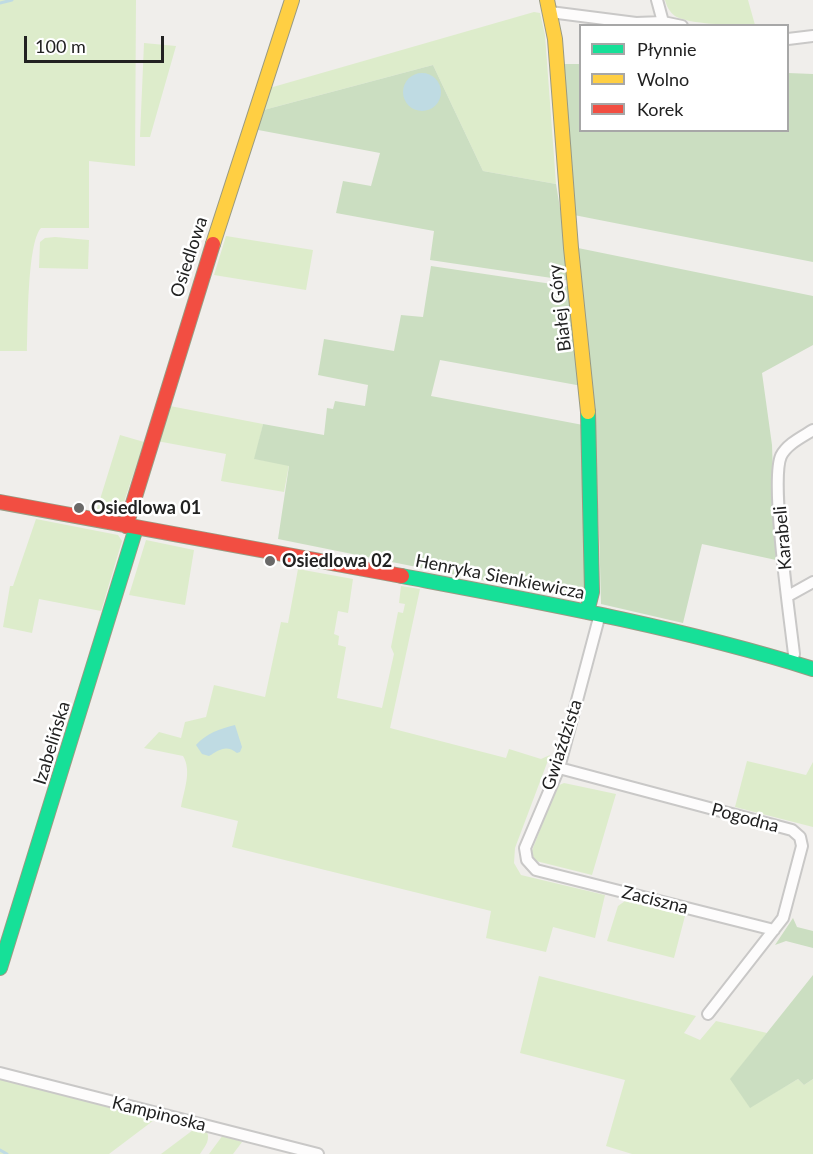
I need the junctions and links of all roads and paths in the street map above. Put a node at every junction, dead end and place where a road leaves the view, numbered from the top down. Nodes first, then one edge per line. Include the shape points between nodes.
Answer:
1 (292, 0) edge
2 (657, 0) edge
3 (549, 6) edge
4 (663, 22) junction
5 (672, 24) edge
6 (813, 36) edge
7 (789, 39) edge
8 (813, 430) edge
9 (0, 502) edge
10 (131, 527) junction
11 (813, 582) edge
12 (788, 596) junction
13 (593, 613) junction
14 (792, 662) junction
15 (813, 669) edge
16 (559, 768) junction
17 (536, 870) joint
18 (774, 930) junction
19 (0, 968) edge
20 (708, 1014) dead end
21 (0, 1073) edge
22 (318, 1154) edge

1 - 10 street, Osiedlowa via 189,316
2 - 4 street
3 - 4 street via 636,23
3 - 13 street, Białej Góry via 588,408
4 - 5 street
6 - 7 street
8 - 12 street, Karabeli via 784,451 778,467
9 - 10 street, Henryka Sienkiewicza
10 - 13 street, Henryka Sienkiewicza
10 - 19 street, Izabelińska
11 - 12 street
12 - 14 street, Karabeli
13 - 14 street, Henryka Sienkiewicza
13 - 16 street, Gwiaździsta
14 - 15 street, Henryka Sienkiewicza
16 - 17 street, Gwiaździsta via 525,848 526,860
16 - 18 street, Pogodna via 796,833 802,846 788,906
17 - 18 street, Zaciszna
18 - 20 street, Pogodna
21 - 22 street, Kampinoska

